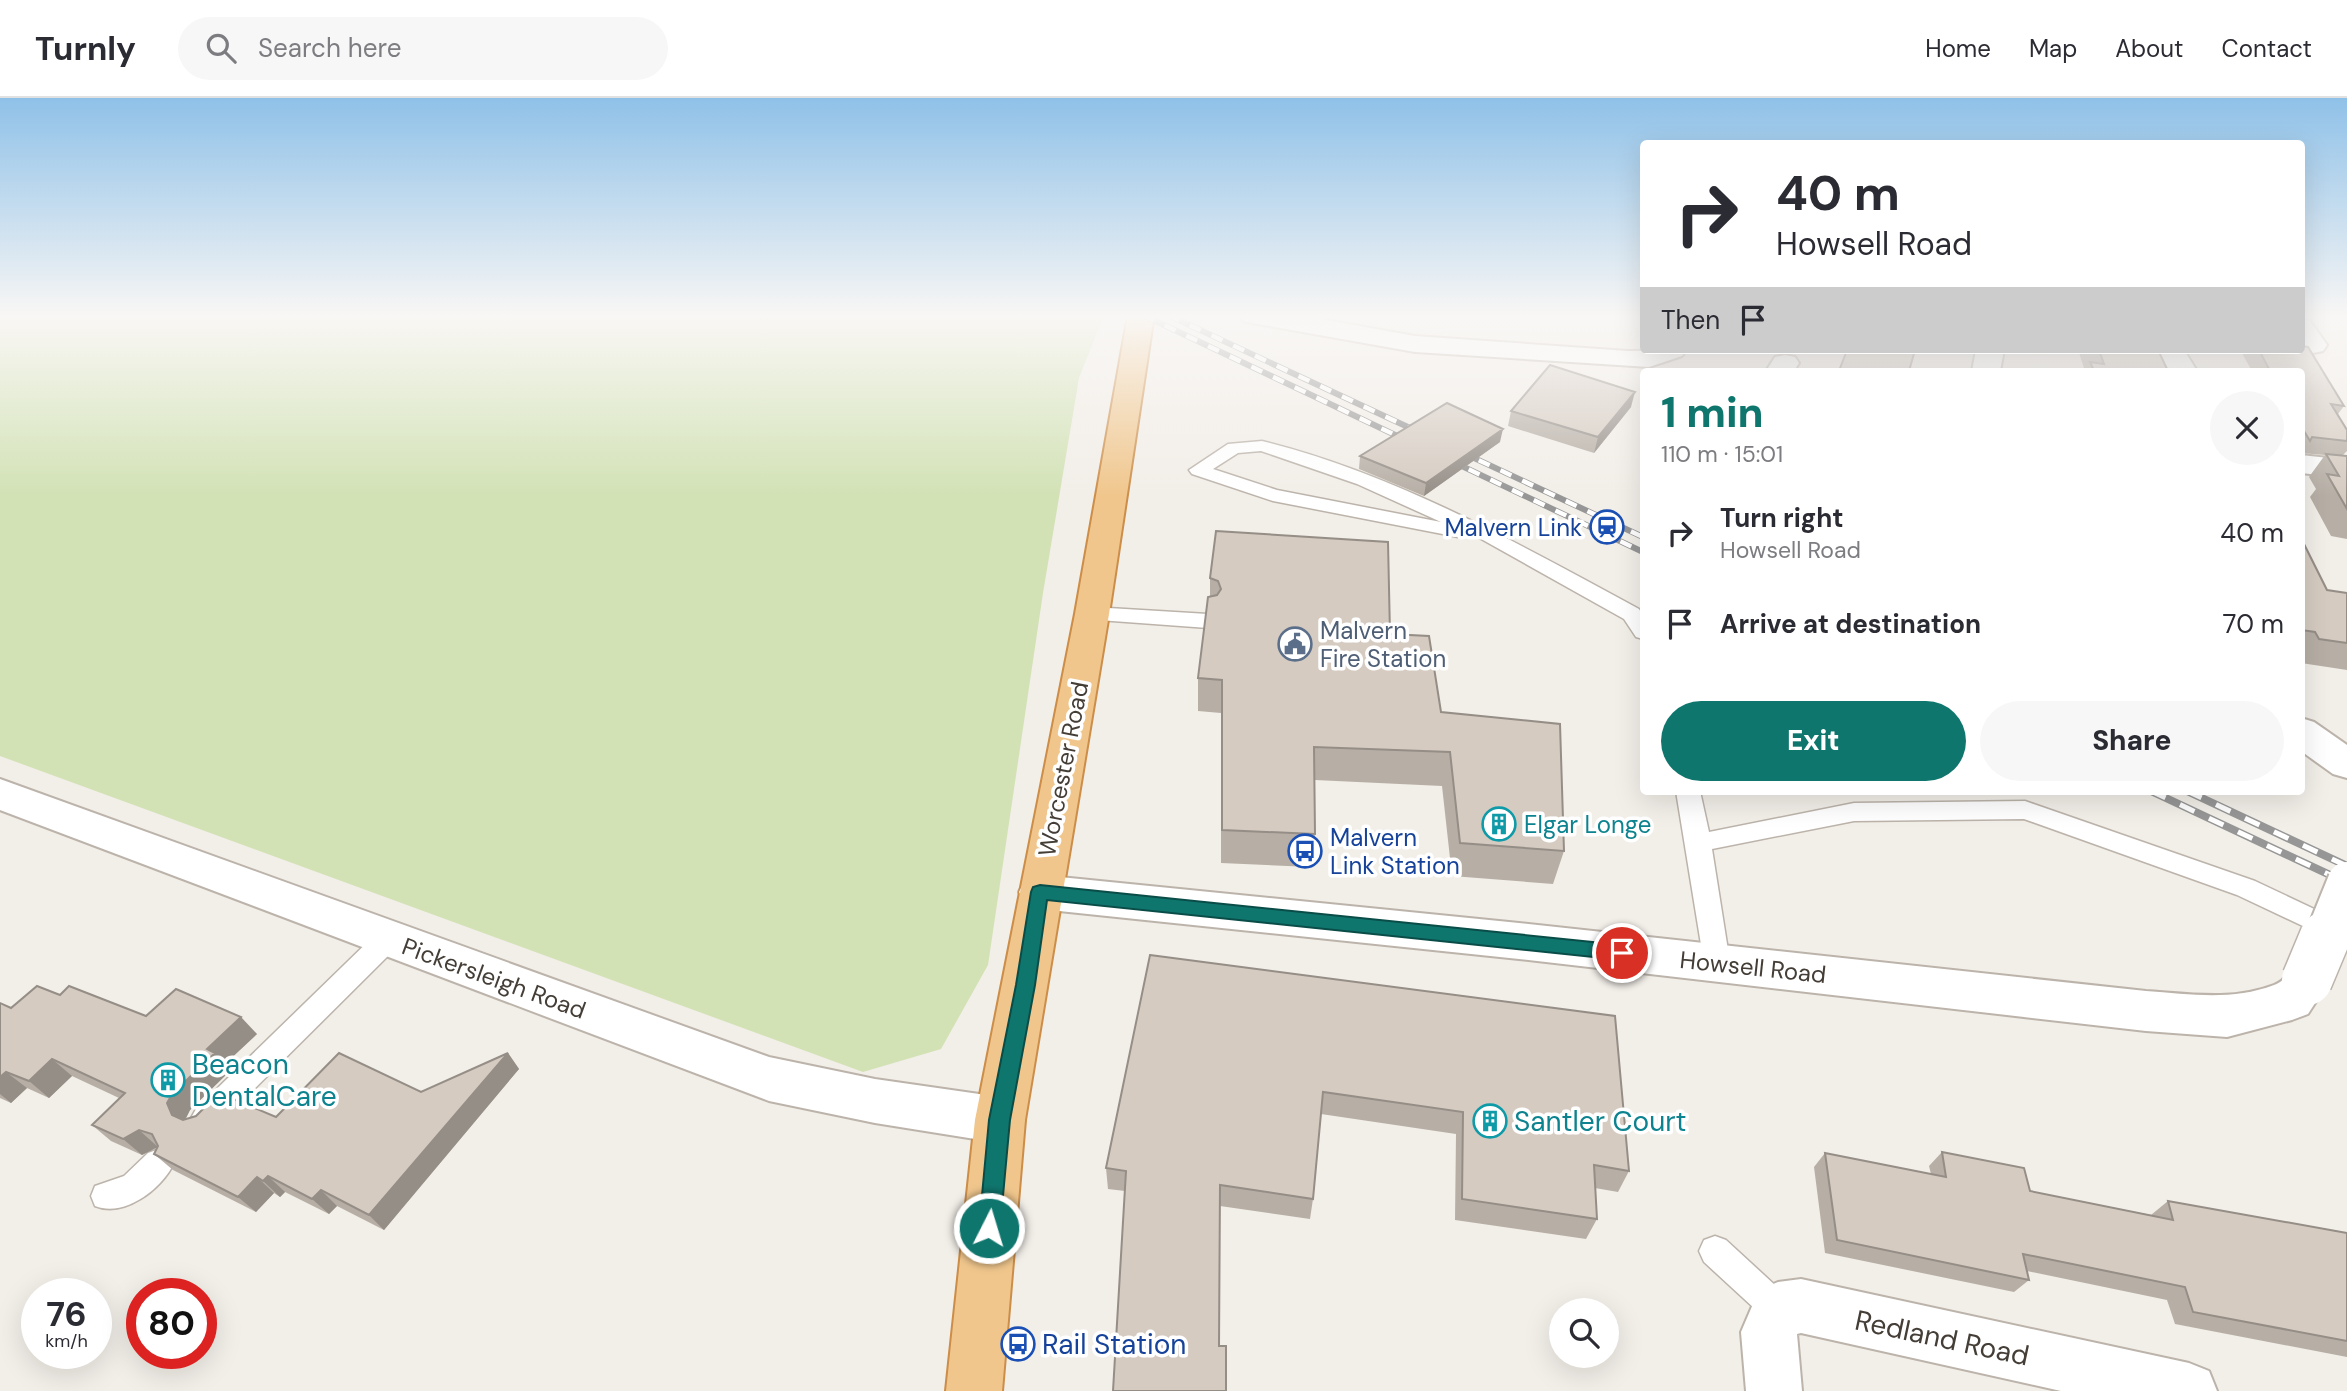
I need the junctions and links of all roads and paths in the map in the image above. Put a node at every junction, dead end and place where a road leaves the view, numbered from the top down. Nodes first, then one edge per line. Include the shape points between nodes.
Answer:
1 (1131, 375) edge
2 (2305, 464) edge
3 (2347, 469) edge
4 (1466, 526) junction
5 (1092, 614) junction
6 (1208, 621) edge
7 (1640, 627) edge
8 (2305, 735) edge
9 (2347, 764) edge
10 (0, 793) edge
11 (1689, 795) edge
12 (1699, 844) junction
13 (2347, 881) edge
14 (1040, 892) junction
15 (2347, 936) edge
16 (388, 939) junction
17 (1717, 963) junction
18 (1000, 1120) junction
19 (202, 1121) edge
20 (159, 1163) edge
21 (106, 1196) dead end
22 (1715, 1251) dead end
23 (1778, 1309) junction
24 (974, 1391) edge
25 (1774, 1391) edge
26 (2189, 1391) edge

1 - 5 highway, Worcester Road
2 - 3 street
4 - 4 lane via 1458,531 1286,497 1198,470 1234,448 1262,446 1363,480
4 - 7 lane via 1632,614
5 - 6 lane
5 - 14 highway, Worcester Road
8 - 9 street
10 - 16 street, Pickersleigh Road
11 - 12 lane
12 - 15 lane via 1854,812 2025,810 2246,888
12 - 17 lane
13 - 17 street, Howsell Road, bridge via 2307,980 2292,1000 2227,1017
14 - 17 street, Howsell Road
14 - 18 highway, Worcester Road
16 - 18 street, Pickersleigh Road via 769,1079
16 - 19 lane
18 - 24 highway, Worcester Road
20 - 21 lane via 133,1188
22 - 23 lane
23 - 25 street via 1769,1332
23 - 26 street, Redland Road via 1801,1306

